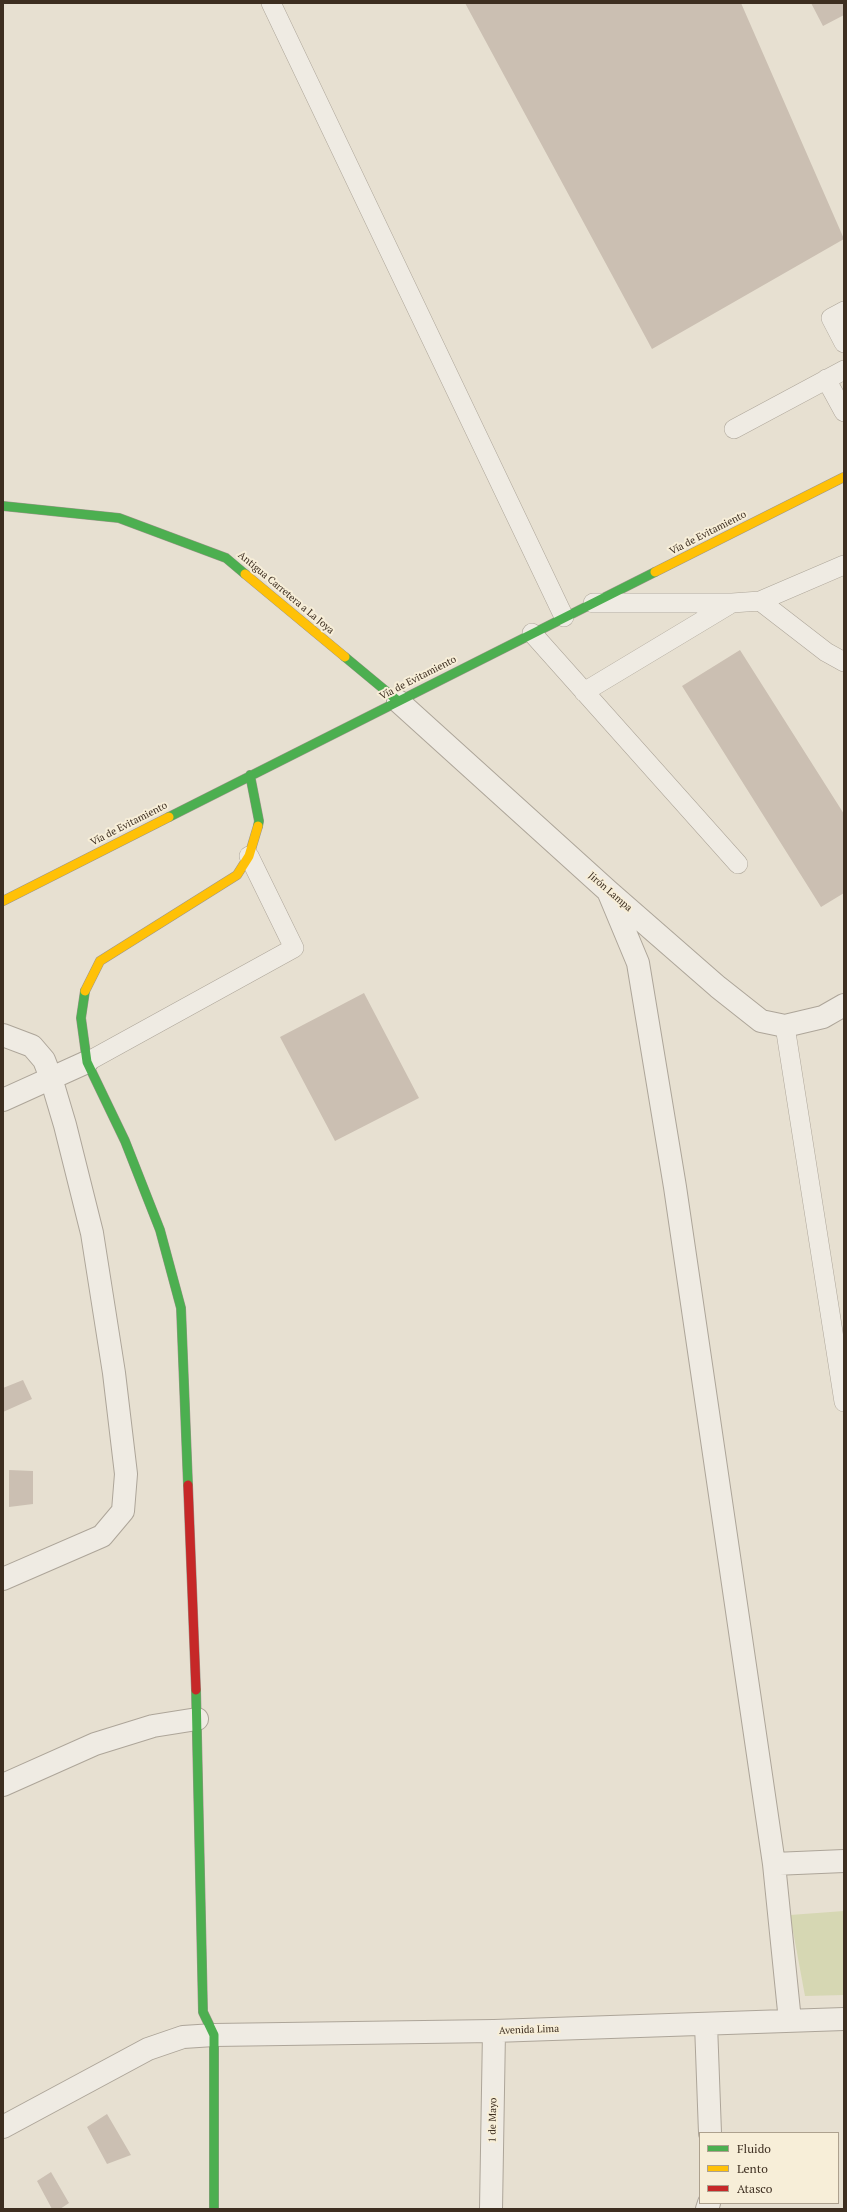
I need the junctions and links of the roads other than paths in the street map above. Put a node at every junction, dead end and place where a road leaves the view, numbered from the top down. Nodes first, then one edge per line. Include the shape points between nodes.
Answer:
1 (270, 3) edge
2 (844, 311) edge
3 (844, 343) edge
4 (844, 370) edge
5 (826, 380) junction
6 (844, 412) edge
7 (734, 429) dead end
8 (844, 477) edge
9 (3, 506) edge
10 (844, 566) edge
11 (760, 601) junction
12 (593, 603) junction
13 (732, 603) junction
14 (564, 617) junction
15 (532, 633) junction
16 (844, 662) edge
17 (584, 692) junction
18 (398, 701) junction
19 (250, 775) junction
20 (249, 856) junction
21 (738, 864) dead end
22 (608, 891) junction
23 (3, 901) edge
24 (844, 1005) edge
25 (785, 1026) junction
26 (3, 1035) edge
27 (87, 1062) junction
28 (51, 1078) junction
29 (3, 1100) edge
30 (844, 1402) edge
31 (3, 1579) edge
32 (197, 1719) junction
33 (3, 1785) edge
34 (844, 1861) edge
35 (774, 1864) junction
36 (844, 2019) edge
37 (790, 2021) junction
38 (706, 2024) junction
39 (494, 2031) junction
40 (214, 2035) junction
41 (3, 2127) edge
42 (710, 2132) edge
43 (214, 2209) edge
44 (491, 2209) edge

1 - 14 lane
2 - 3 lane via 831,318
4 - 5 lane
5 - 6 lane
5 - 7 lane
8 - 12 main road, Vía de Evitamiento
9 - 18 main road, Antigua Carretera a La Joya via 120,518 226,558
10 - 11 lane
11 - 13 lane
11 - 16 lane via 826,652
12 - 13 lane
12 - 14 main road, Vía de Evitamiento
13 - 17 lane
14 - 15 main road, Vía de Evitamiento
15 - 17 lane
15 - 18 main road, Vía de Evitamiento
17 - 21 lane
18 - 19 main road, Vía de Evitamiento
18 - 22 street, Jirón Lampa
19 - 20 main road via 259,821
19 - 23 main road, Vía de Evitamiento
20 - 27 main road via 236,875 100,961 85,990 82,1018
20 - 27 lane via 294,948
22 - 25 street, Jirón Lampa via 742,1008 761,1021
22 - 35 street via 638,963 676,1195
24 - 25 street, Jirón Lampa via 823,1017
25 - 30 lane
26 - 28 street via 32,1046 44,1060
27 - 28 street
27 - 32 main road via 125,1140 155,1216 181,1308
28 - 29 street
28 - 31 street via 92,1233 114,1372 126,1474 123,1511 102,1536
32 - 33 street via 154,1726 95,1744
32 - 40 main road via 203,2012
34 - 35 street
35 - 37 street
36 - 37 street, Avenida Lima
37 - 38 street, Avenida Lima
38 - 39 street, Avenida Lima
38 - 42 street
39 - 40 street, Avenida Lima
39 - 44 street, 1 de Mayo
40 - 41 street, Avenida Lima via 183,2037 148,2049
40 - 43 main road

